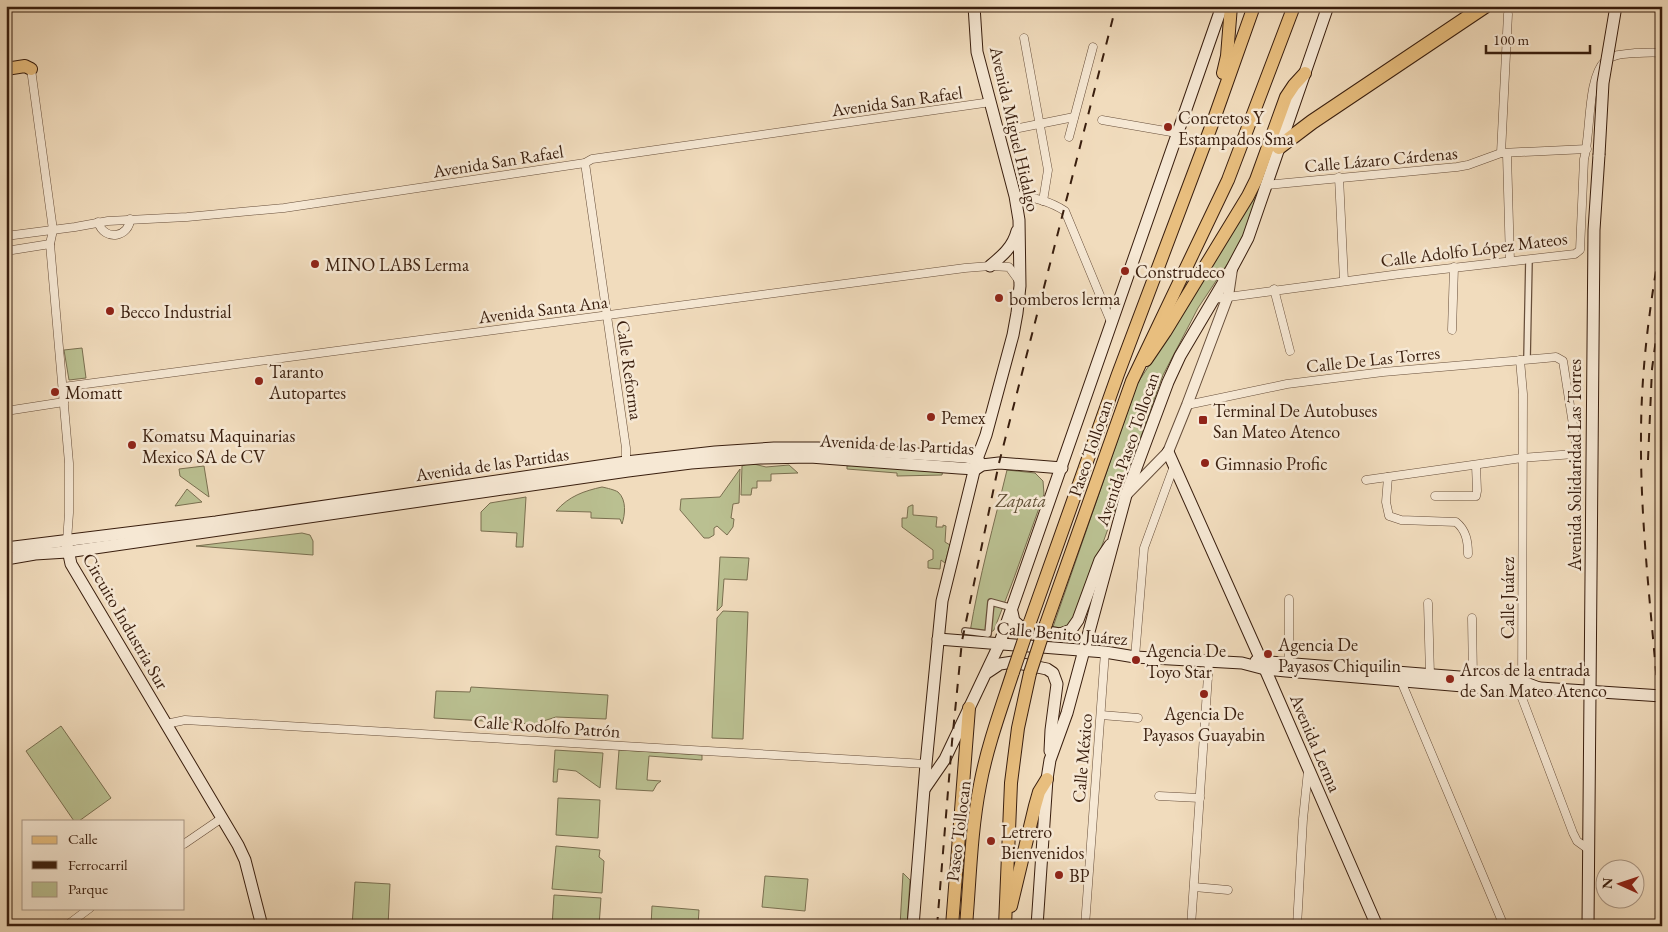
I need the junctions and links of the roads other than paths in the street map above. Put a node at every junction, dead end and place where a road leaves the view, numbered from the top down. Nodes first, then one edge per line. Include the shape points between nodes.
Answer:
1 (974, 6) edge
2 (1222, 6) edge
3 (1231, 6) edge
4 (1254, 6) edge
5 (1294, 6) edge
6 (1328, 6) edge
7 (1486, 6) edge
8 (1616, 6) edge
9 (1508, 14) dead end
10 (1024, 38) dead end
11 (1093, 47) dead end
12 (1662, 54) edge
13 (6, 69) edge
14 (31, 69) joint
15 (1305, 73) junction
16 (991, 102) junction
17 (1074, 117) junction
18 (1214, 118) junction
19 (1102, 120) dead end
20 (1039, 123) junction
21 (999, 132) junction
22 (1177, 133) junction
23 (1069, 136) dead end
24 (1279, 147) junction
25 (1587, 150) junction
26 (1504, 153) junction
27 (585, 163) junction
28 (1339, 177) junction
29 (1266, 185) junction
30 (1015, 196) junction
31 (1043, 201) junction
32 (130, 219) junction
33 (1019, 220) junction
34 (98, 222) junction
35 (53, 230) junction
36 (6, 236) edge
37 (50, 244) junction
38 (6, 251) edge
39 (1529, 259) junction
40 (1510, 261) junction
41 (990, 266) junction
42 (1232, 268) junction
43 (1454, 268) junction
44 (1019, 281) junction
45 (1344, 281) junction
46 (1274, 289) junction
47 (1228, 296) junction
48 (1213, 298) junction
49 (608, 316) junction
50 (1111, 322) junction
51 (1452, 330) dead end
52 (1290, 351) dead end
53 (1523, 360) junction
54 (1132, 381) junction
55 (63, 387) junction
56 (64, 402) junction
57 (1188, 405) junction
58 (6, 410) edge
59 (1168, 452) junction
60 (1522, 458) junction
61 (626, 462) junction
62 (978, 464) junction
63 (1476, 465) junction
64 (1174, 466) junction
65 (1062, 468) junction
66 (1388, 477) junction
67 (1366, 480) dead end
68 (1126, 495) junction
69 (1435, 496) dead end
70 (1115, 539) junction
71 (67, 546) junction
72 (6, 548) edge
73 (1468, 554) dead end
74 (6, 559) edge
75 (1289, 599) dead end
76 (1428, 603) dead end
77 (1012, 610) junction
78 (1472, 618) dead end
79 (965, 631) dead end
80 (938, 639) junction
81 (999, 645) junction
82 (1083, 651) junction
83 (1105, 652) junction
84 (1135, 657) junction
85 (1210, 661) junction
86 (1289, 662) junction
87 (1263, 664) junction
88 (987, 673) junction
89 (1430, 675) junction
90 (1473, 678) junction
91 (1401, 681) junction
92 (1458, 682) junction
93 (1522, 687) junction
94 (1590, 691) junction
95 (1662, 696) edge
96 (969, 708) junction
97 (1101, 715) junction
98 (1138, 718) dead end
99 (166, 724) junction
100 (1050, 760) junction
101 (926, 764) junction
102 (1308, 769) junction
103 (1047, 779) junction
104 (925, 788) junction
105 (1159, 796) dead end
106 (1200, 798) junction
107 (222, 818) junction
108 (185, 843) edge
109 (1588, 850) junction
110 (1194, 887) junction
111 (1228, 890) dead end
112 (87, 910) edge
113 (66, 926) edge
114 (262, 926) edge
115 (913, 926) edge
116 (952, 926) edge
117 (966, 926) edge
118 (1006, 926) edge
119 (1037, 926) edge
120 (1085, 926) edge
121 (1191, 926) edge
122 (1297, 926) edge
123 (1377, 926) edge
124 (1504, 926) edge
125 (1588, 926) edge

1 - 16 main road, Avenida Miguel Hidalgo via 977,52
2 - 22 main road
3 - 18 main road via 1227,56
4 - 18 main road, Paseo Tollocan
5 - 54 main road, Paseo Tollocan via 1228,180
6 - 15 main road, Avenida Paseo Tollocan
7 - 24 highway
8 - 94 main road, Avenida Solidaridad Las Torres, bridge via 1603,83 1594,230
9 - 26 street
10 - 20 street
11 - 17 street
12 - 25 street, Calle Adolfo López Mateos via 1620,54 1604,62 1593,91
13 - 14 main road via 25,66
14 - 35 street, Circuito Industria Sur
15 - 24 main road, Avenida Paseo Tollocan
15 - 54 main road via 1286,97 1248,196
16 - 21 main road, Avenida Miguel Hidalgo
16 - 27 street, Avenida San Rafael via 592,159
17 - 20 street
17 - 23 street
18 - 117 main road, Paseo Tollocan, bridge via 1118,374 1030,622 987,755 975,817
19 - 22 street
20 - 21 street
20 - 31 street via 1048,170
21 - 30 main road, Avenida Miguel Hidalgo
22 - 50 main road
24 - 29 main road, Avenida Paseo Tollocan
25 - 26 street, Calle Lázaro Cárdenas
25 - 39 street, Calle Adolfo López Mateos via 1580,250 1575,254
26 - 28 street, Calle Lázaro Cárdenas via 1468,166
26 - 40 street
27 - 32 street, Avenida San Rafael via 284,208
27 - 49 street, Calle Reforma
28 - 29 street, Calle Lázaro Cárdenas
28 - 45 street
29 - 42 main road, Avenida Paseo Tollocan via 1248,238
30 - 31 street
30 - 33 main road, Avenida Miguel Hidalgo
31 - 50 street via 1064,211
32 - 34 street, Avenida San Rafael
32 - 34 street via 125,230 111,236 100,230
33 - 41 main road via 1011,247
33 - 44 main road, Avenida Miguel Hidalgo
34 - 35 street, Avenida San Rafael
35 - 36 street, Avenida San Rafael
35 - 37 street, Circuito Industria Sur
37 - 38 street
37 - 55 street, Circuito Industria Sur
39 - 40 street, Calle Adolfo López Mateos
39 - 53 street
40 - 43 street, Calle Adolfo López Mateos
41 - 44 street, Avenida Santa Ana via 1009,267
41 - 49 street, Avenida Santa Ana
42 - 47 street
42 - 48 main road, Avenida Paseo Tollocan
43 - 45 street, Calle Adolfo López Mateos
43 - 51 street
44 - 62 main road, Avenida Miguel Hidalgo via 1013,335
45 - 46 street, Calle Adolfo López Mateos
46 - 47 street, Calle Adolfo López Mateos
46 - 52 street
47 - 48 street, Calle Adolfo López Mateos
47 - 57 street
48 - 68 main road, Avenida Paseo Tollocan via 1168,382
49 - 55 street, Avenida Santa Ana
49 - 61 street, Calle Reforma
50 - 65 main road
53 - 57 street, Calle De Las Torres via 1287,384
53 - 60 street, Calle Juárez
53 - 60 street, Calle De Las Torres via 1556,357 1562,361 1577,450 1572,455
54 - 118 main road, Paseo Tollocan, bridge via 1030,673 1011,783
55 - 56 street, Circuito Industria Sur
56 - 58 street
56 - 71 street, Circuito Industria Sur via 70,480
57 - 59 street
59 - 64 main road, Avenida Lerma
59 - 68 street
60 - 63 street
60 - 93 street, Calle Juárez
61 - 62 main road, Avenida de las Partidas via 750,449 799,448 847,449
61 - 71 main road, Avenida de las Partidas
62 - 65 main road, Avenida de las Partidas
62 - 71 main road, Avenida de las Partidas via 810,457 722,460
62 - 80 main road, Avenida Miguel Hidalgo via 944,593
63 - 66 street
63 - 69 street via 1476,496
64 - 84 street via 1144,548
64 - 87 main road, Avenida Lerma
65 - 77 main road
66 - 67 street
66 - 73 street via 1386,502 1389,516 1456,522 1467,538
68 - 70 main road, Avenida Paseo Tollocan
70 - 77 main road via 1100,560 1074,628 1060,634 1022,628 1014,621
70 - 82 main road, Avenida Paseo Tollocan
71 - 72 main road, Avenida de las Partidas
71 - 74 main road, Avenida de las Partidas
71 - 99 main road, Circuito Industria Sur via 71,564
75 - 86 street
76 - 89 street
77 - 79 street via 991,602 988,634
77 - 81 main road
78 - 90 street
80 - 81 main road, Calle Benito Juárez
80 - 101 main road
81 - 82 main road, Calle Benito Juárez
81 - 88 main road
82 - 83 main road, Calle Benito Juárez
82 - 100 main road, Avenida Paseo Tollocan via 1067,714
83 - 84 main road, Calle Benito Juárez
83 - 97 street, Calle México
84 - 85 main road, Calle Benito Juárez
85 - 87 main road, Calle Benito Juárez
85 - 106 street
86 - 87 main road, Calle Benito Juárez
86 - 89 main road, Calle Benito Juárez
87 - 91 main road, Calle Benito Juárez
87 - 102 main road, Avenida Lerma
88 - 96 main road
88 - 100 main road via 1000,664 1012,662 1047,669 1055,675 1057,688
89 - 92 main road, Calle Benito Juárez
90 - 92 main road, Calle Benito Juárez
90 - 93 main road, Calle Benito Juárez
91 - 92 main road, Calle Benito Juárez
91 - 124 street
92 - 93 main road, Calle Benito Juárez
93 - 94 main road, Calle Benito Juárez
93 - 109 street, Calle Juárez via 1523,703 1573,833
94 - 95 main road, Calle Benito Juárez
94 - 109 main road, Avenida Solidaridad Las Torres
96 - 104 main road via 945,759
96 - 116 main road
97 - 98 street
97 - 120 street, Calle México
99 - 101 street, Calle Rodolfo Patrón via 185,720
99 - 107 main road, Circuito Industria Sur
100 - 103 main road, Avenida Paseo Tollocan
101 - 104 main road
102 - 122 street
102 - 123 main road, Avenida Lerma
103 - 118 main road via 1035,806
103 - 119 main road, Avenida Paseo Tollocan
104 - 115 main road
105 - 106 street
106 - 110 street
107 - 108 street
107 - 114 main road, Circuito Industria Sur via 244,860
109 - 125 main road, Avenida Solidaridad Las Torres
110 - 111 street
110 - 121 street
112 - 113 street

